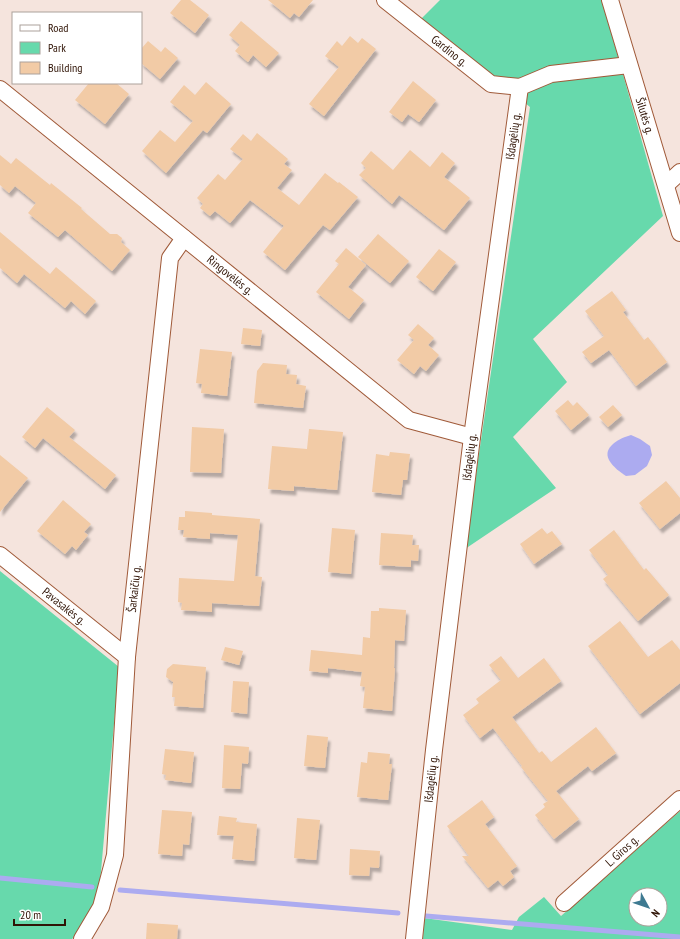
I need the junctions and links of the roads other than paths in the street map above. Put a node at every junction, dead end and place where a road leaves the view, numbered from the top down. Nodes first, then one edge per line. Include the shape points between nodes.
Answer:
1 (385, 0) edge
2 (610, 0) edge
3 (629, 65) junction
4 (520, 87) junction
5 (0, 89) edge
6 (680, 172) edge
7 (666, 185) junction
8 (680, 232) edge
9 (184, 238) junction
10 (472, 437) junction
11 (0, 556) edge
12 (127, 657) junction
13 (680, 799) edge
14 (564, 903) dead end
15 (82, 939) edge
16 (414, 939) edge

1 - 4 street, Gardino g. via 491,84
2 - 3 street, Šilutės g.
3 - 4 street via 550,74
3 - 7 street, Šilutės g.
4 - 10 street, Išdagėlių g.
5 - 9 street, Ringovėlės g.
6 - 7 street
7 - 8 street, Šilutės g.
9 - 10 street, Ringovėlės g. via 409,420
9 - 12 street, Šarkaičių g. via 170,258
10 - 16 street, Išdagėlių g.
11 - 12 street, Pavasakės g.
12 - 15 street, Šarkaičių g. via 115,855 101,907
13 - 14 street, L. Giros g.

